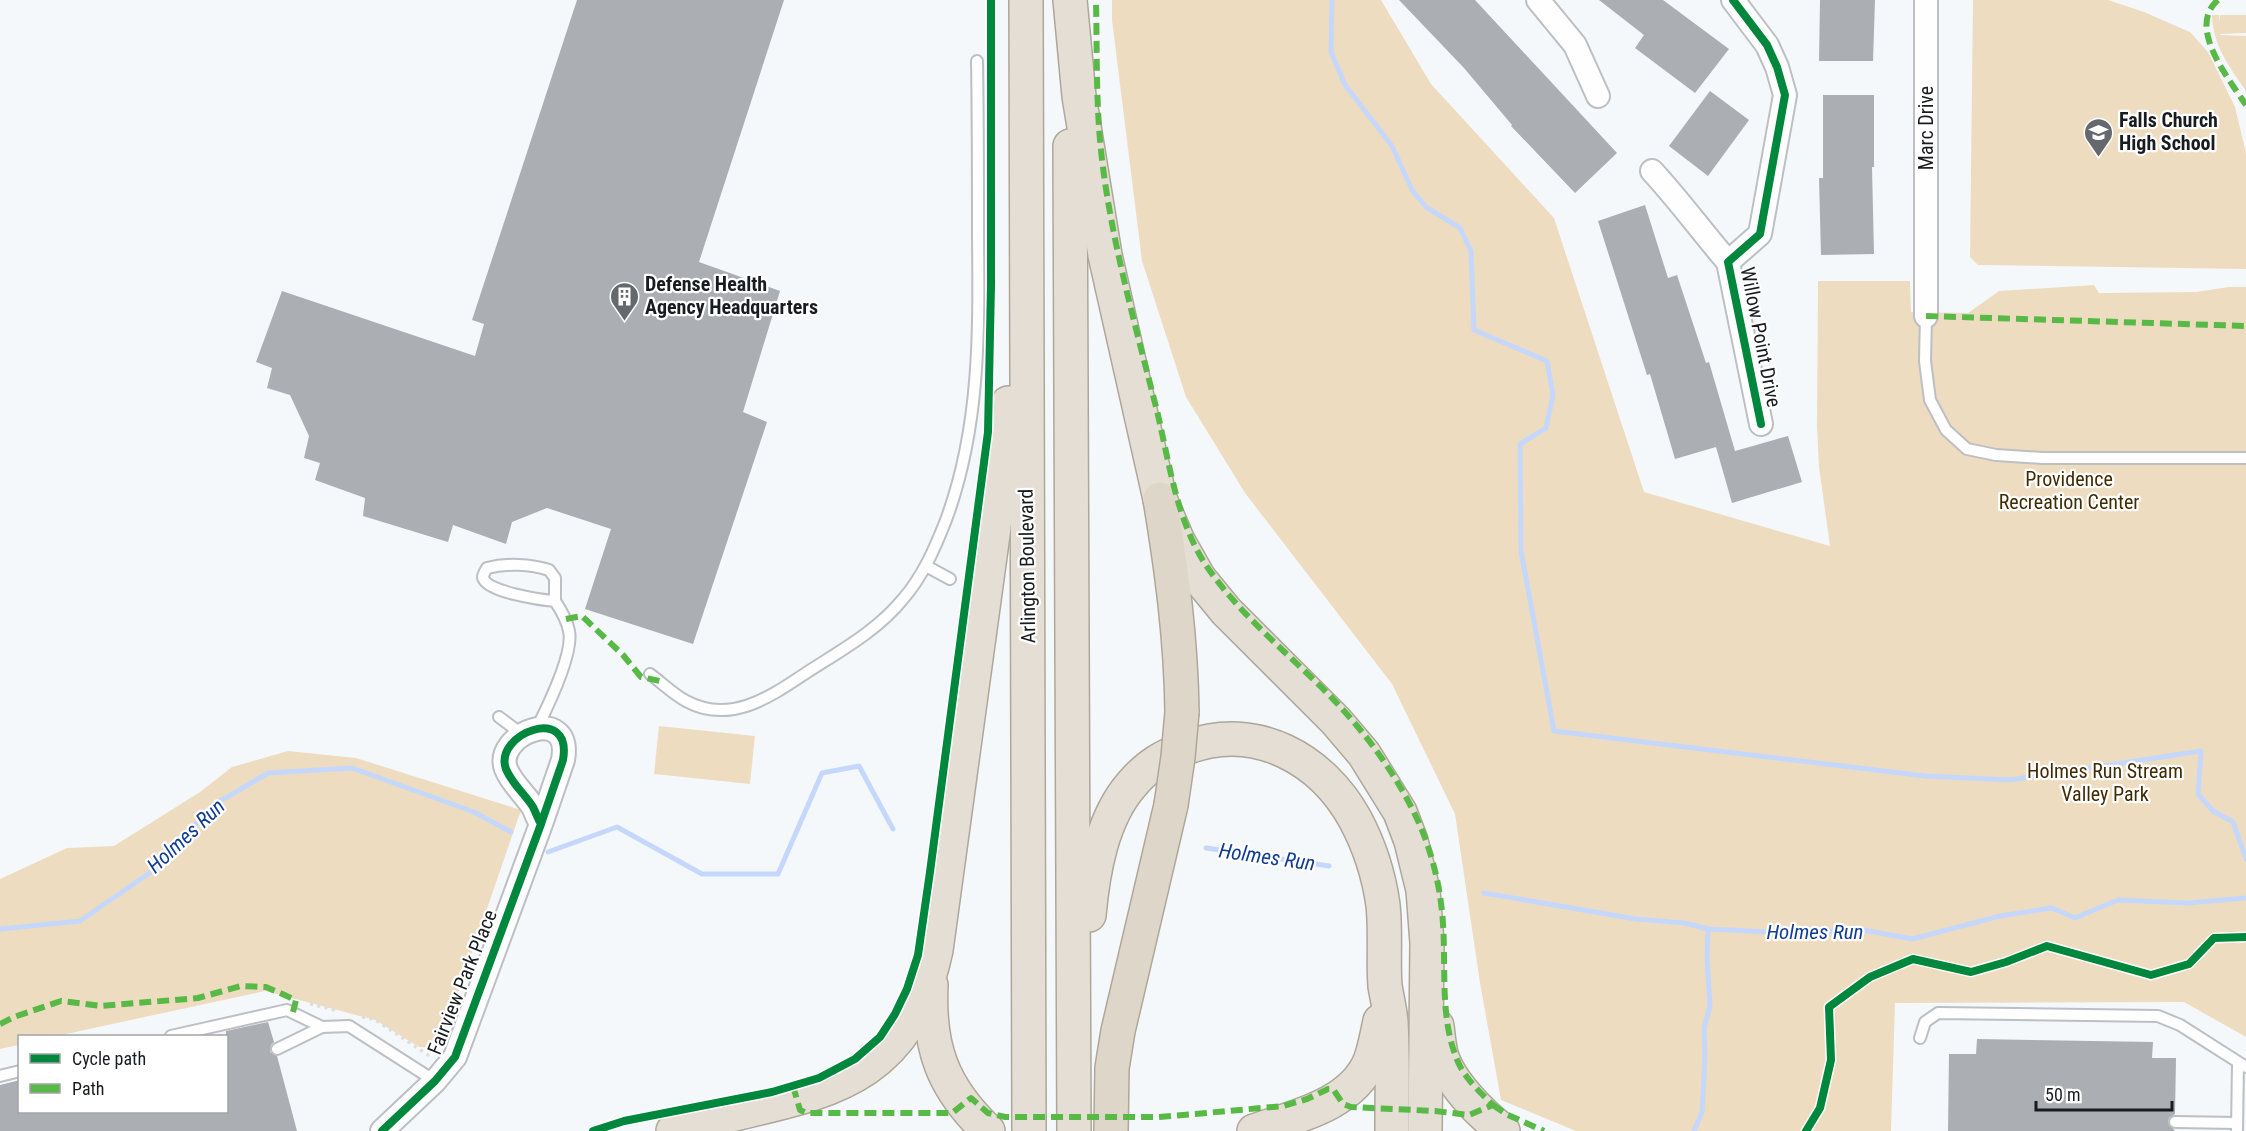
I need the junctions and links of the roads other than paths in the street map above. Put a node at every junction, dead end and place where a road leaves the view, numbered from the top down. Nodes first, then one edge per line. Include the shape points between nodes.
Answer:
1 (1026, 0) edge
2 (1047, 0) edge
3 (1070, 0) edge
4 (1538, 0) edge
5 (1733, 0) edge
6 (1926, 0) edge
7 (977, 61) dead end
8 (1598, 96) dead end
9 (1652, 171) dead end
10 (1026, 250) junction
11 (1728, 262) junction
12 (1926, 316) joint
13 (1070, 396) junction
14 (1761, 424) dead end
15 (2246, 458) edge
16 (1160, 499) junction
17 (926, 566) junction
18 (950, 579) dead end
19 (555, 601) junction
20 (650, 674) dead end
21 (499, 717) dead end
22 (530, 732) junction
23 (541, 824) junction
24 (1427, 968) junction
25 (931, 974) junction
26 (1385, 986) junction
27 (322, 1027) junction
28 (175, 1035) edge
29 (1920, 1038) dead end
30 (277, 1049) dead end
31 (2242, 1065) edge
32 (18, 1072) edge
33 (0, 1076) edge
34 (435, 1081) junction
35 (1074, 1121) edge
36 (2175, 1122) dead end
37 (2237, 1127) edge
38 (382, 1131) edge
39 (673, 1131) edge
40 (987, 1131) edge
41 (1029, 1131) edge
42 (1111, 1131) edge
43 (1254, 1131) edge
44 (1392, 1131) edge
45 (1425, 1131) edge
46 (1503, 1131) edge

1 - 10 highway, Arlington Boulevard
2 - 13 highway via 1049,302
3 - 13 highway
3 - 16 highway via 1079,96 1103,245
4 - 8 street via 1575,45
5 - 11 street, Willow Point Drive via 1767,45 1785,95 1760,234
6 - 12 street, Marc Drive
7 - 17 lane via 979,329 974,399 963,465
9 - 11 street, Willow Point Drive
10 - 25 highway via 994,527
10 - 41 highway, Arlington Boulevard
11 - 14 street, Willow Point Drive
12 - 15 lane via 1925,361 1930,400 1946,430 1966,449 2042,458
13 - 35 highway
16 - 24 highway via 1199,578 1253,640 1336,721 1364,754 1400,812 1412,841 1423,890
16 - 42 highway, bridge via 1180,643 1182,712 1171,805 1118,1031 1112,1068
17 - 18 lane
17 - 20 lane via 905,598 877,627 758,703 726,710 700,706 681,698
19 - 19 lane via 491,586 485,582 484,572 497,565 549,570 555,578
19 - 22 lane via 566,619 570,640 556,689
21 - 22 lane
22 - 23 street via 509,745 505,768
22 - 23 street, Fairview Park Place via 548,728 557,732 564,751
23 - 34 street, Fairview Park Place via 454,1057
24 - 45 highway
24 - 46 highway via 1442,1056 1466,1096
25 - 39 highway via 907,1027 871,1066 852,1078 818,1093
25 - 40 highway via 931,1020 940,1067 972,1116
26 - 35 highway via 1383,906 1375,872 1355,820 1321,774 1289,752 1244,739 1196,744 1163,756 1131,785 1117,807 1096,866 1088,926 1087,1044
26 - 43 highway via 1376,1042 1358,1081 1335,1100 1313,1111
26 - 44 highway via 1391,1020
27 - 28 lane via 287,1010
27 - 30 lane
27 - 34 lane via 349,1026
29 - 31 lane via 1925,1022 1938,1012 2158,1016 2180,1025
31 - 37 lane
32 - 33 lane
34 - 38 street, Fairview Park Place
36 - 37 lane

